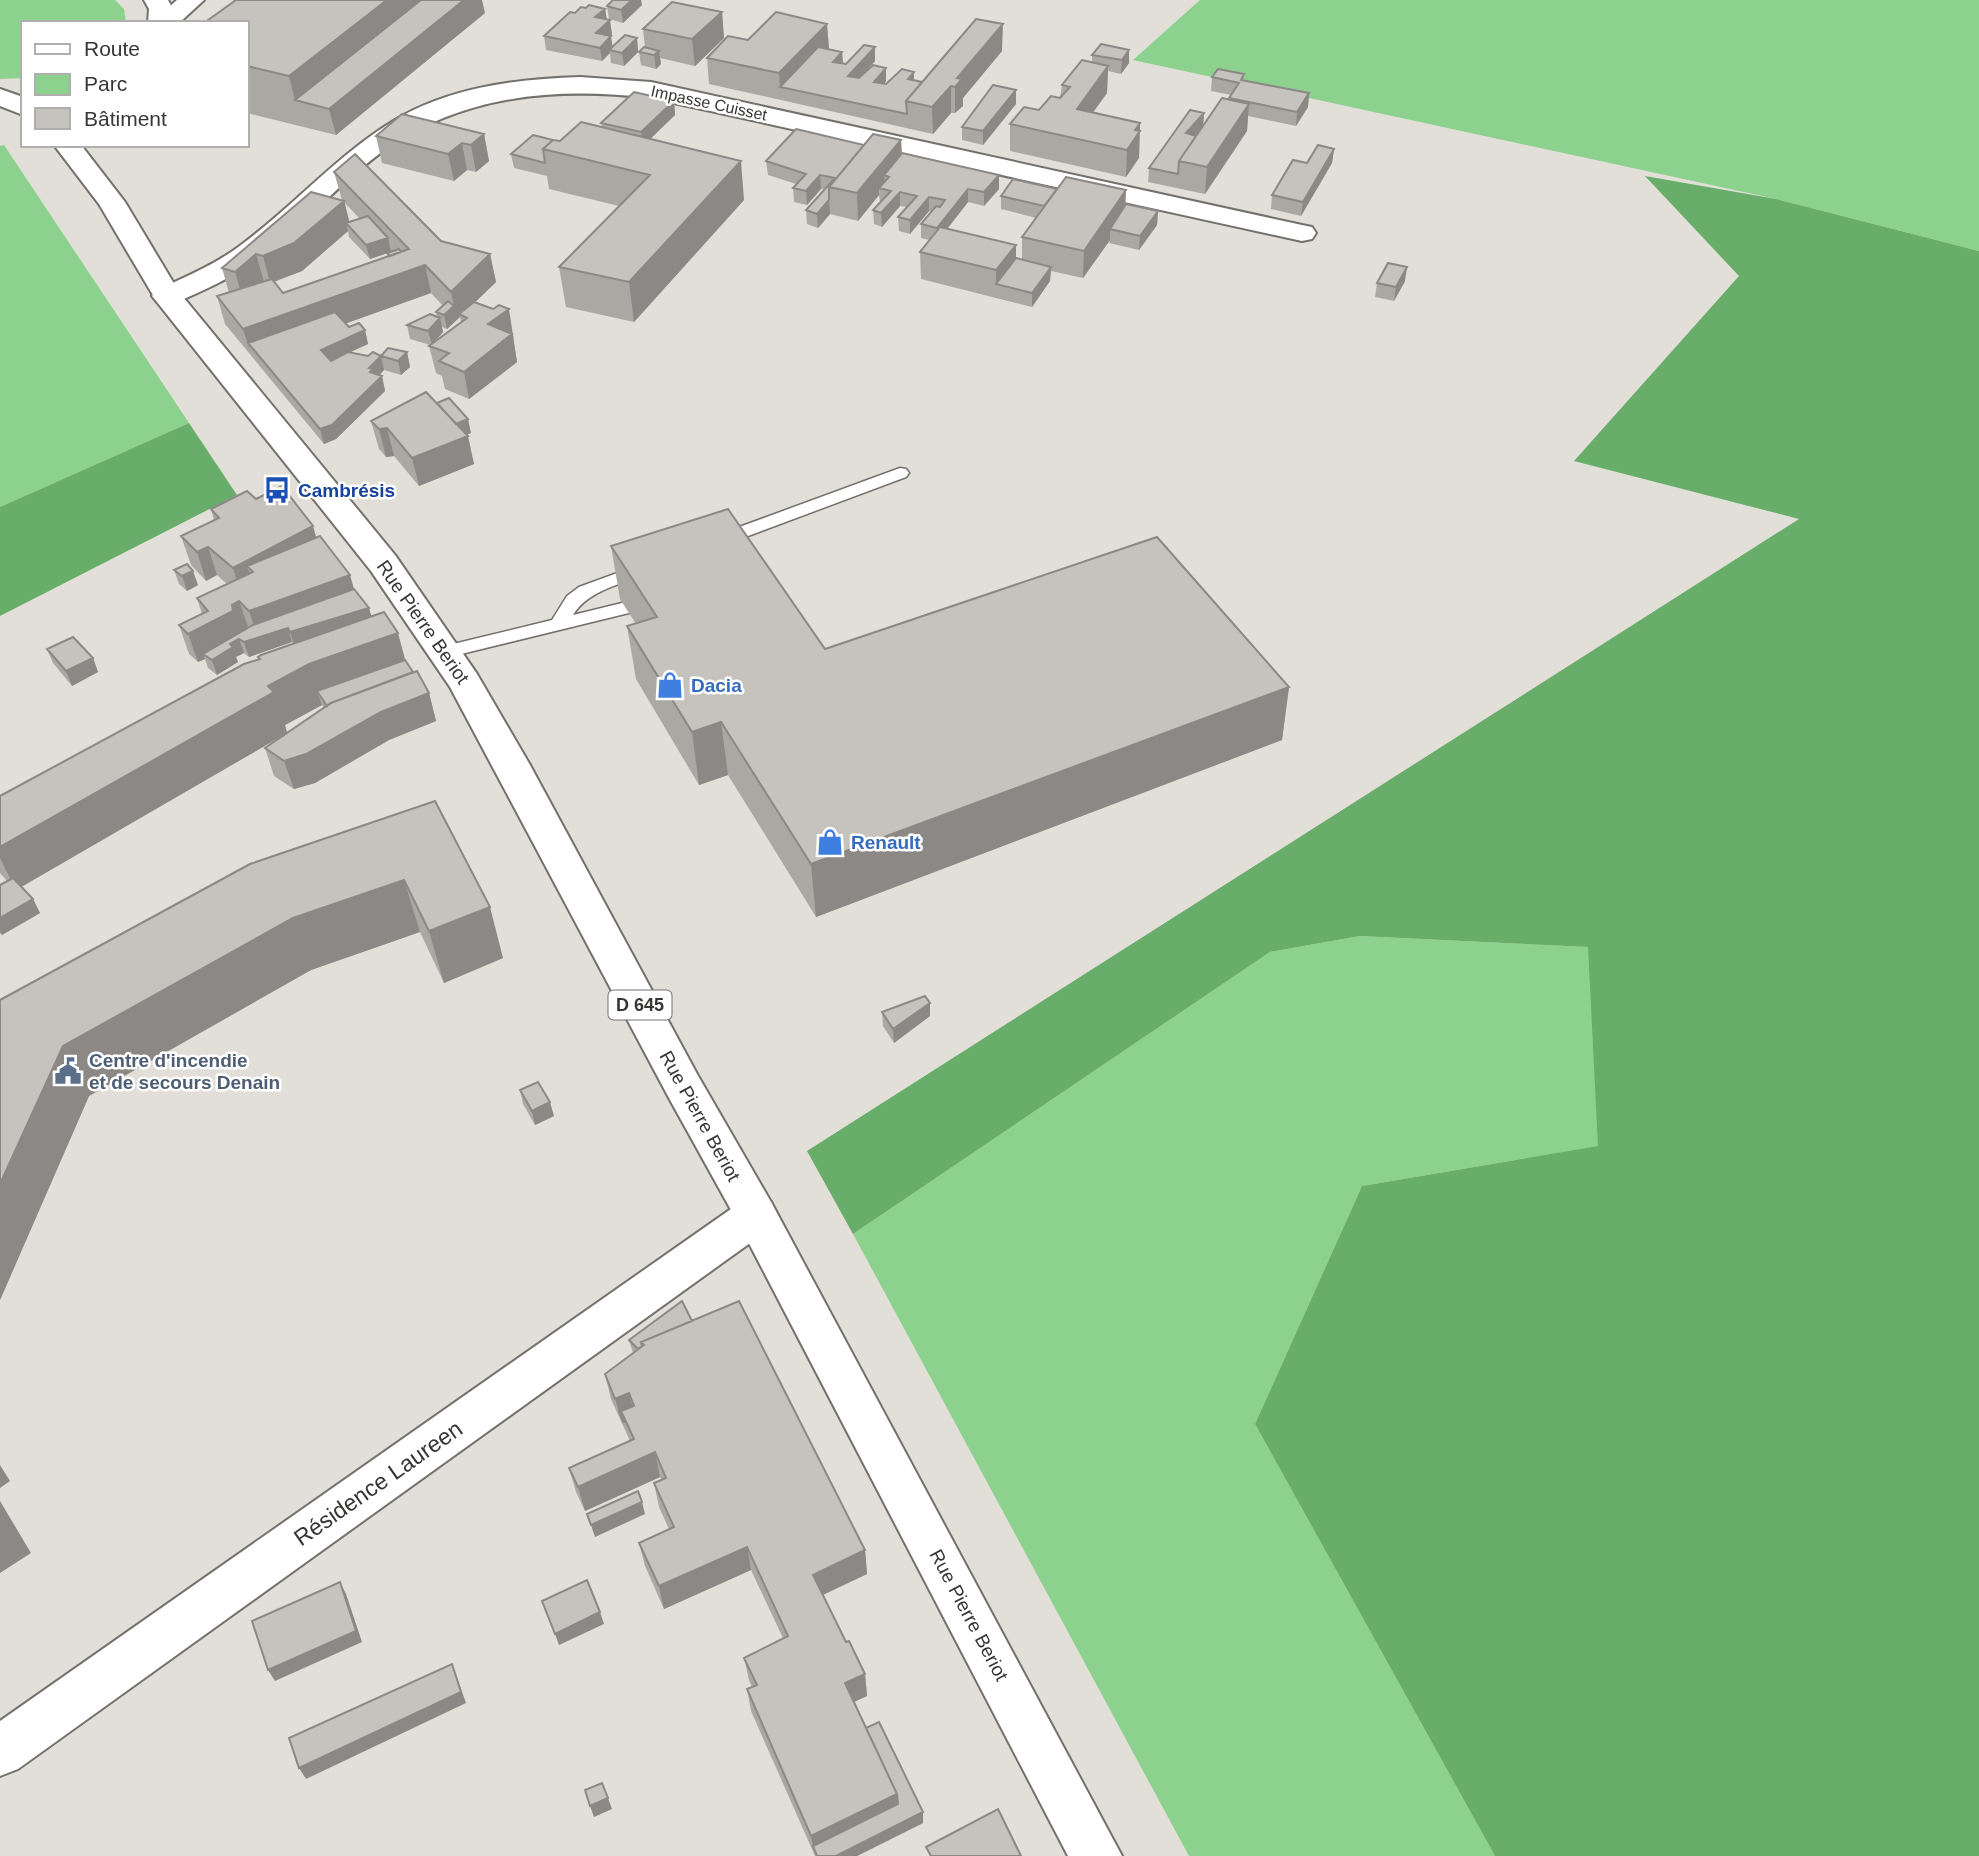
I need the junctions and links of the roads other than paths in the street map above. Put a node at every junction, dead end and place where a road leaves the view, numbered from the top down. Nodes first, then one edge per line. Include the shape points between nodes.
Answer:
1 (156, 0) edge
2 (192, 0) edge
3 (162, 21) edge
4 (165, 21) edge
5 (21, 95) edge
6 (0, 97) edge
7 (21, 106) edge
8 (69, 147) edge
9 (94, 147) edge
10 (111, 202) junction
11 (1302, 233) dead end
12 (167, 296) junction
13 (900, 473) dead end
14 (706, 546) edge
15 (655, 565) edge
16 (626, 608) edge
17 (559, 623) junction
18 (445, 652) junction
19 (756, 1215) junction
20 (0, 1751) edge
21 (1096, 1856) edge

1 - 3 main road
2 - 4 main road
5 - 6 main road
6 - 7 main road
8 - 10 main road, Rue Pierre Beriot / D 645
9 - 10 main road, Rue Pierre Beriot / D 645
10 - 12 main road, Rue Pierre Beriot / D 645
11 - 12 main road, Impasse Cuisset via 651,90 557,84 496,92 406,125 374,145 251,250
12 - 18 main road, Rue Pierre Beriot / D 645 via 375,554
13 - 14 lane
15 - 17 lane via 586,591 573,600
16 - 17 lane
17 - 18 lane
18 - 19 main road, Rue Pierre Beriot / D 645 via 512,765
19 - 20 main road, Résidence Laureen
19 - 21 main road, Rue Pierre Beriot / D 645

